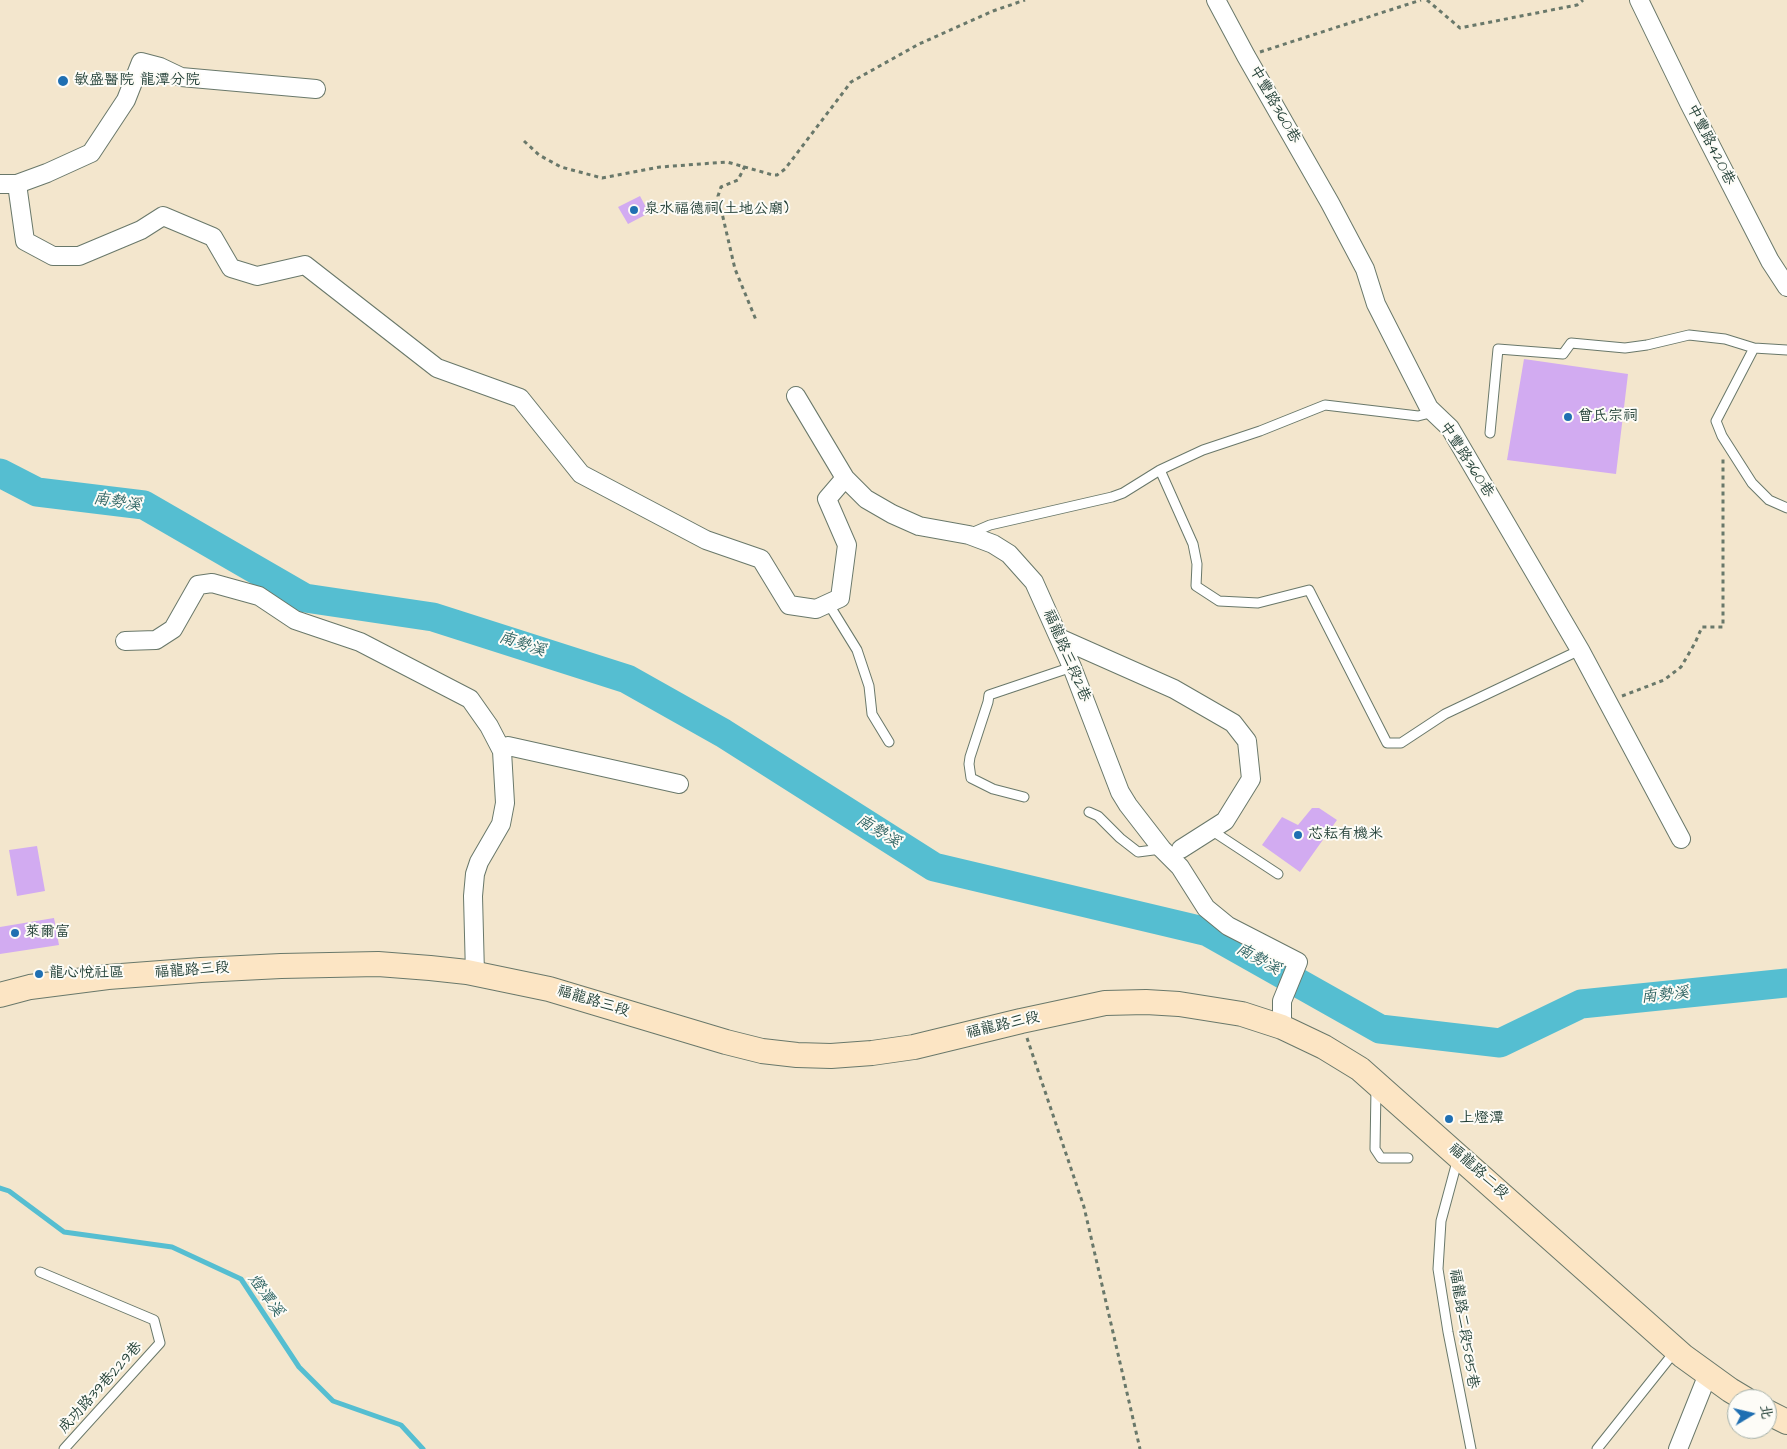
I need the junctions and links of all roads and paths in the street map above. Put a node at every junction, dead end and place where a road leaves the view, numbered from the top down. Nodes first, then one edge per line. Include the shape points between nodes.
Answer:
1 (1025, 0) edge
2 (1216, 0) edge
3 (1421, 0) edge
4 (1427, 0) edge
5 (1583, 0) edge
6 (1639, 0) edge
7 (1246, 56) junction
8 (316, 89) dead end
9 (524, 141) dead end
10 (745, 166) junction
11 (9, 184) edge
12 (1787, 288) edge
13 (756, 320) dead end
14 (1754, 348) junction
15 (1787, 350) edge
16 (796, 396) dead end
17 (1429, 408) junction
18 (1490, 433) dead end
19 (1722, 436) junction
20 (1160, 470) junction
21 (845, 478) junction
22 (1787, 508) edge
23 (969, 535) junction
24 (828, 603) junction
25 (1059, 638) junction
26 (125, 641) dead end
27 (1580, 650) junction
28 (1072, 667) junction
29 (1607, 702) junction
30 (889, 742) dead end
31 (502, 751) junction
32 (679, 784) dead end
33 (1024, 797) dead end
34 (1089, 812) dead end
35 (1211, 830) junction
36 (1681, 839) dead end
37 (1162, 849) junction
38 (1182, 849) dead end
39 (1278, 874) dead end
40 (475, 974) junction
41 (0, 995) edge
42 (1179, 1004) joint
43 (1021, 1021) junction
44 (1282, 1027) junction
45 (1377, 1084) junction
46 (1459, 1156) junction
47 (1408, 1158) dead end
48 (40, 1272) dead end
49 (1676, 1350) junction
50 (1708, 1374) junction
51 (1730, 1389) edge
52 (64, 1449) edge
53 (1140, 1449) edge
54 (1471, 1449) edge
55 (1597, 1449) edge
56 (1678, 1449) edge

1 - 10 path via 919,44 851,82 781,173 772,175
2 - 7 street, 中豐路360巷
3 - 7 path
4 - 5 path via 1460,28 1577,4
6 - 12 street, 中豐路420巷 via 1770,261
7 - 17 street, 中豐路360巷 via 1365,269 1376,304
8 - 11 street via 181,77 141,62 126,100 91,153
9 - 10 path via 539,155 561,167 602,178 660,167 727,162
10 - 13 path via 738,180 721,187 718,196 735,269
11 - 24 street via 26,241 54,256 79,256 141,230 164,216 213,237 232,268 257,276 305,264 437,368 520,398 581,474 706,540 761,559 789,605 816,609
14 - 15 lane
14 - 18 lane via 1725,339 1689,335 1625,348 1571,343 1563,354 1498,350
14 - 19 lane via 1716,421
16 - 21 street, 福龍路三段2巷
17 - 20 lane via 1426,414 1418,416 1325,404 1203,450
17 - 27 street, 中豐路360巷 via 1450,428
19 - 22 lane via 1752,484 1769,500
19 - 29 path via 1723,627 1702,627 1681,667 1664,680
20 - 23 lane via 1124,493 990,525
20 - 27 lane via 1193,544 1197,564 1196,586 1219,601 1258,603 1309,590 1387,744 1401,743 1445,714
21 - 23 street, 福龍路三段2巷 via 866,498 892,514 919,526
21 - 24 street via 827,499 847,545 840,598
23 - 25 street, 福龍路三段2巷 via 1010,554 1023,567 1034,582
24 - 30 lane via 857,650 869,686 872,714
25 - 28 street, 福龍路三段2巷
25 - 35 street via 1174,689 1233,723 1247,741 1251,779 1225,821
26 - 31 street via 156,640 173,629 198,585 212,583 259,596 295,620 360,642 470,699
27 - 29 street, 中豐路360巷
28 - 33 lane via 989,696 969,764 971,778 993,790
28 - 37 street, 福龍路三段2巷 via 1120,792
29 - 36 street, 中豐路360巷
31 - 32 street via 508,746
31 - 40 street via 506,803 501,824 475,874
34 - 37 lane via 1098,816 1138,852
35 - 38 street
35 - 39 lane
37 - 44 street, 福龍路三段2巷 via 1180,867 1206,908 1228,926 1298,962 1282,1001
40 - 41 main road, 福龍路三段 via 378,964 281,966 108,977 30,987
40 - 43 main road, 福龍路三段 via 550,989 726,1042 797,1055 872,1054
42 - 43 main road, 福龍路三段 via 1105,1003
42 - 44 main road, 福龍路二段 via 1242,1014
43 - 53 path via 1084,1207
44 - 45 main road, 福龍路二段 via 1324,1047 1360,1069
45 - 46 main road, 福龍路二段
45 - 47 lane via 1375,1149 1380,1158
46 - 49 main road, 福龍路二段
46 - 54 lane, 福龍路二段585巷 via 1441,1222 1438,1269
48 - 52 lane, 成功路39巷229巷 via 154,1320 160,1343
49 - 50 main road, 福龍路二段
49 - 55 lane
50 - 51 main road, 福龍路二段
50 - 56 street

